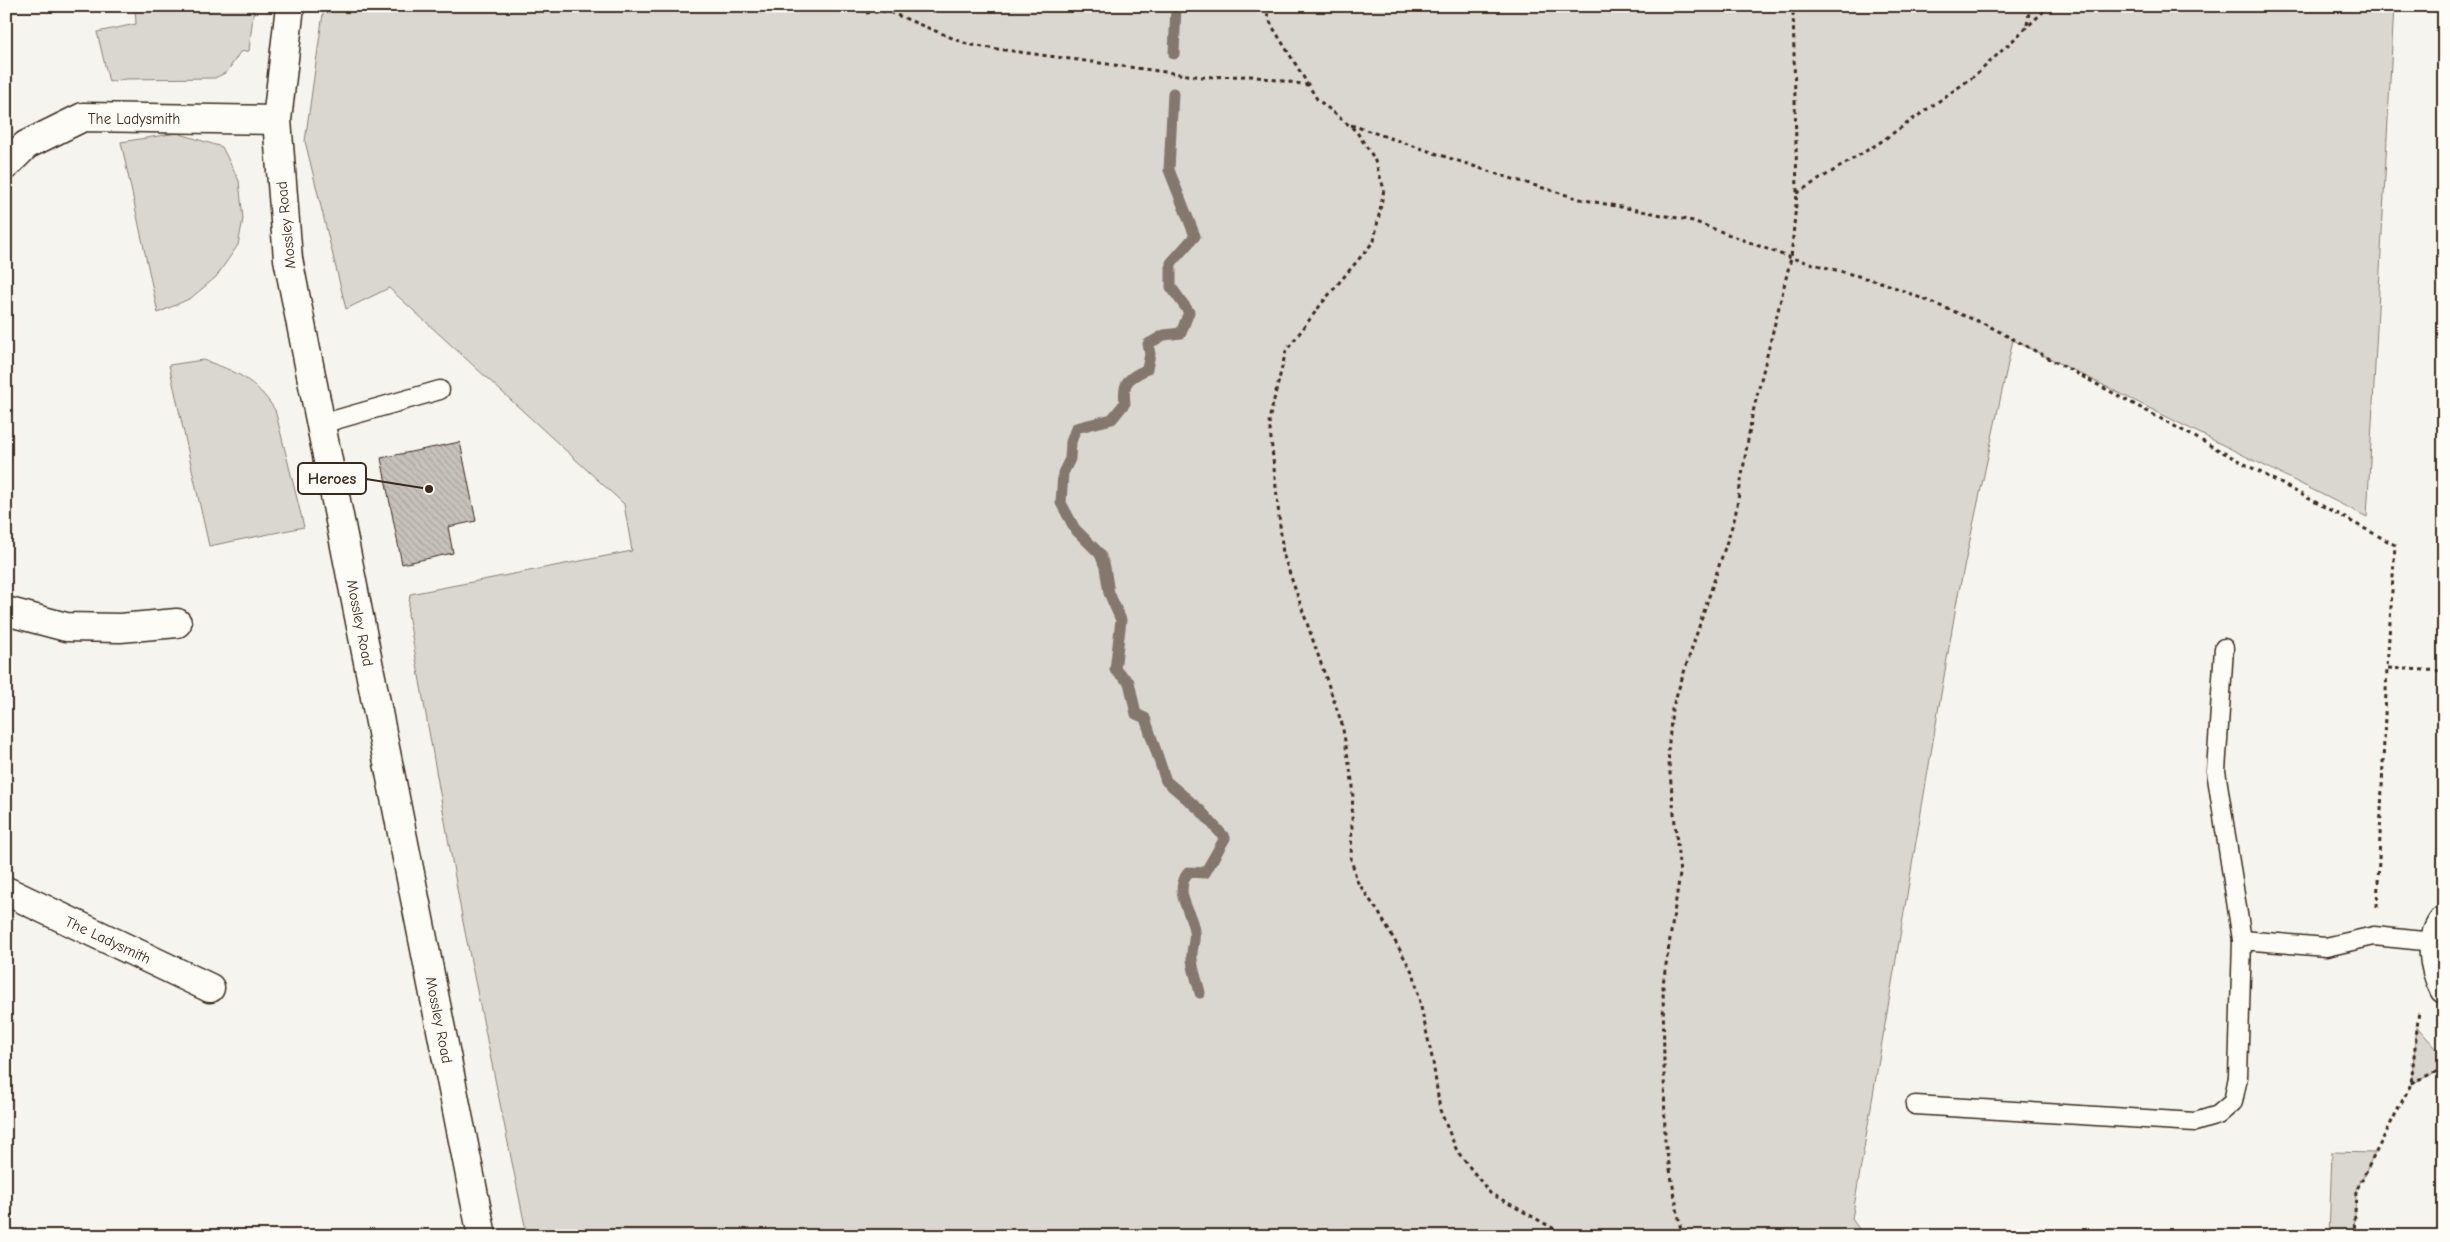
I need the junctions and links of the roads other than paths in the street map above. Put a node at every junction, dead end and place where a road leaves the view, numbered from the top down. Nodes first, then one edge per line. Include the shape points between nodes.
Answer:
1 (290, 6) edge
2 (276, 120) junction
3 (6, 165) edge
4 (440, 390) dead end
5 (321, 424) junction
6 (6, 611) edge
7 (177, 622) dead end
8 (2224, 648) dead end
9 (6, 891) edge
10 (2439, 931) edge
11 (2242, 940) junction
12 (210, 988) dead end
13 (2444, 988) edge
14 (1916, 1105) dead end
15 (482, 1236) edge

1 - 2 main road, Mossley Road
2 - 3 main road, The Ladysmith via 84,117 26,145
2 - 5 main road, Mossley Road via 288,259
4 - 5 lane
5 - 15 main road, Mossley Road
6 - 7 main road via 66,627 120,628
8 - 11 lane via 2216,771
9 - 12 main road, The Ladysmith
10 - 11 lane via 2374,936 2326,947
10 - 13 main road via 2433,959
11 - 14 lane via 2238,1078 2233,1102 2218,1115 2195,1122

